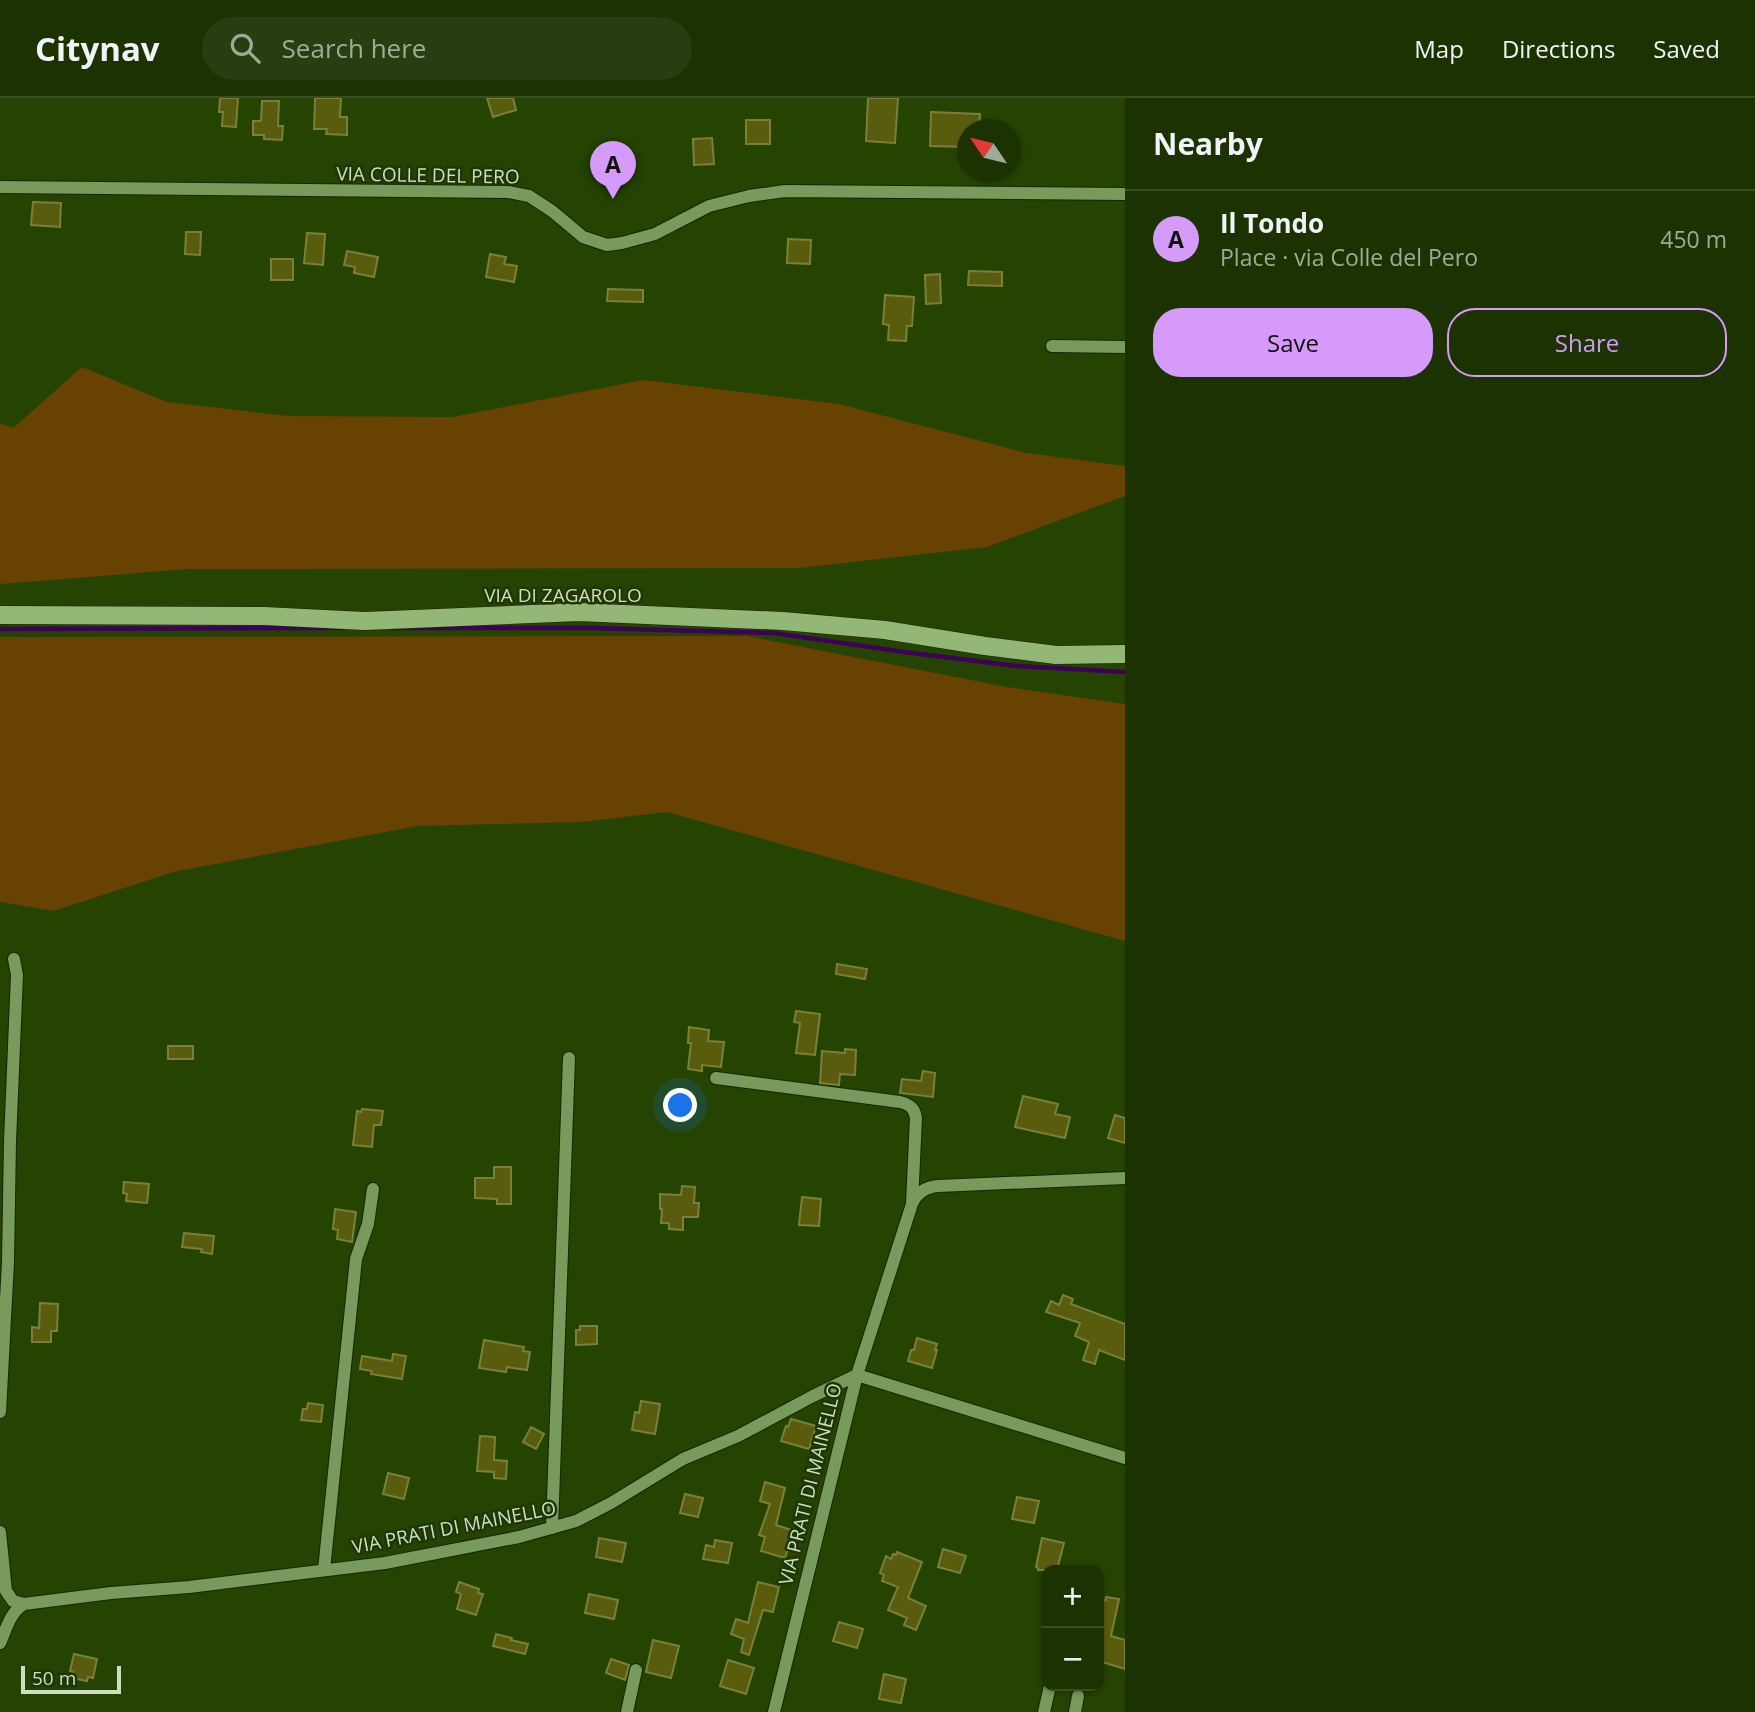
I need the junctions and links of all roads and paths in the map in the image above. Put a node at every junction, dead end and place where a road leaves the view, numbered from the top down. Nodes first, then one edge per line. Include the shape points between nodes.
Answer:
1 (0, 187) edge
2 (1125, 194) edge
3 (1052, 346) dead end
4 (1125, 347) edge
5 (0, 615) edge
6 (1125, 654) edge
7 (14, 959) dead end
8 (569, 1058) dead end
9 (716, 1077) dead end
10 (1125, 1178) edge
11 (373, 1189) dead end
12 (912, 1204) junction
13 (858, 1375) junction
14 (0, 1412) edge
15 (1125, 1458) edge
16 (552, 1528) junction
17 (0, 1532) edge
18 (324, 1570) junction
19 (24, 1604) junction
20 (0, 1643) edge
21 (636, 1670) dead end
22 (1049, 1691) edge
23 (1078, 1696) dead end
24 (627, 1712) edge
25 (774, 1712) edge
26 (1044, 1712) edge
27 (1075, 1712) edge

1 - 2 street, VIA COLLE DEL PERO via 508,192 529,196 583,237 607,245 655,234 709,206 768,192
3 - 4 street
5 - 6 main road, VIA DI ZAGAROLO via 365,621 579,612 783,621 885,630 1056,655
7 - 14 street
8 - 16 street
9 - 12 street via 909,1104 916,1118
10 - 12 street via 934,1186 920,1192
11 - 18 street via 356,1259
12 - 13 street
13 - 15 street, VIA PRATI DI MAINELLO
13 - 16 street, VIA PRATI DI MAINELLO via 683,1459 576,1521
13 - 25 street, VIA PRATI DI MAINELLO
16 - 18 street, VIA PRATI DI MAINELLO via 386,1563
17 - 19 street via 6,1591 13,1601
18 - 19 street, VIA PRATI DI MAINELLO
19 - 20 street via 13,1613
21 - 24 street
22 - 26 street
23 - 27 street

